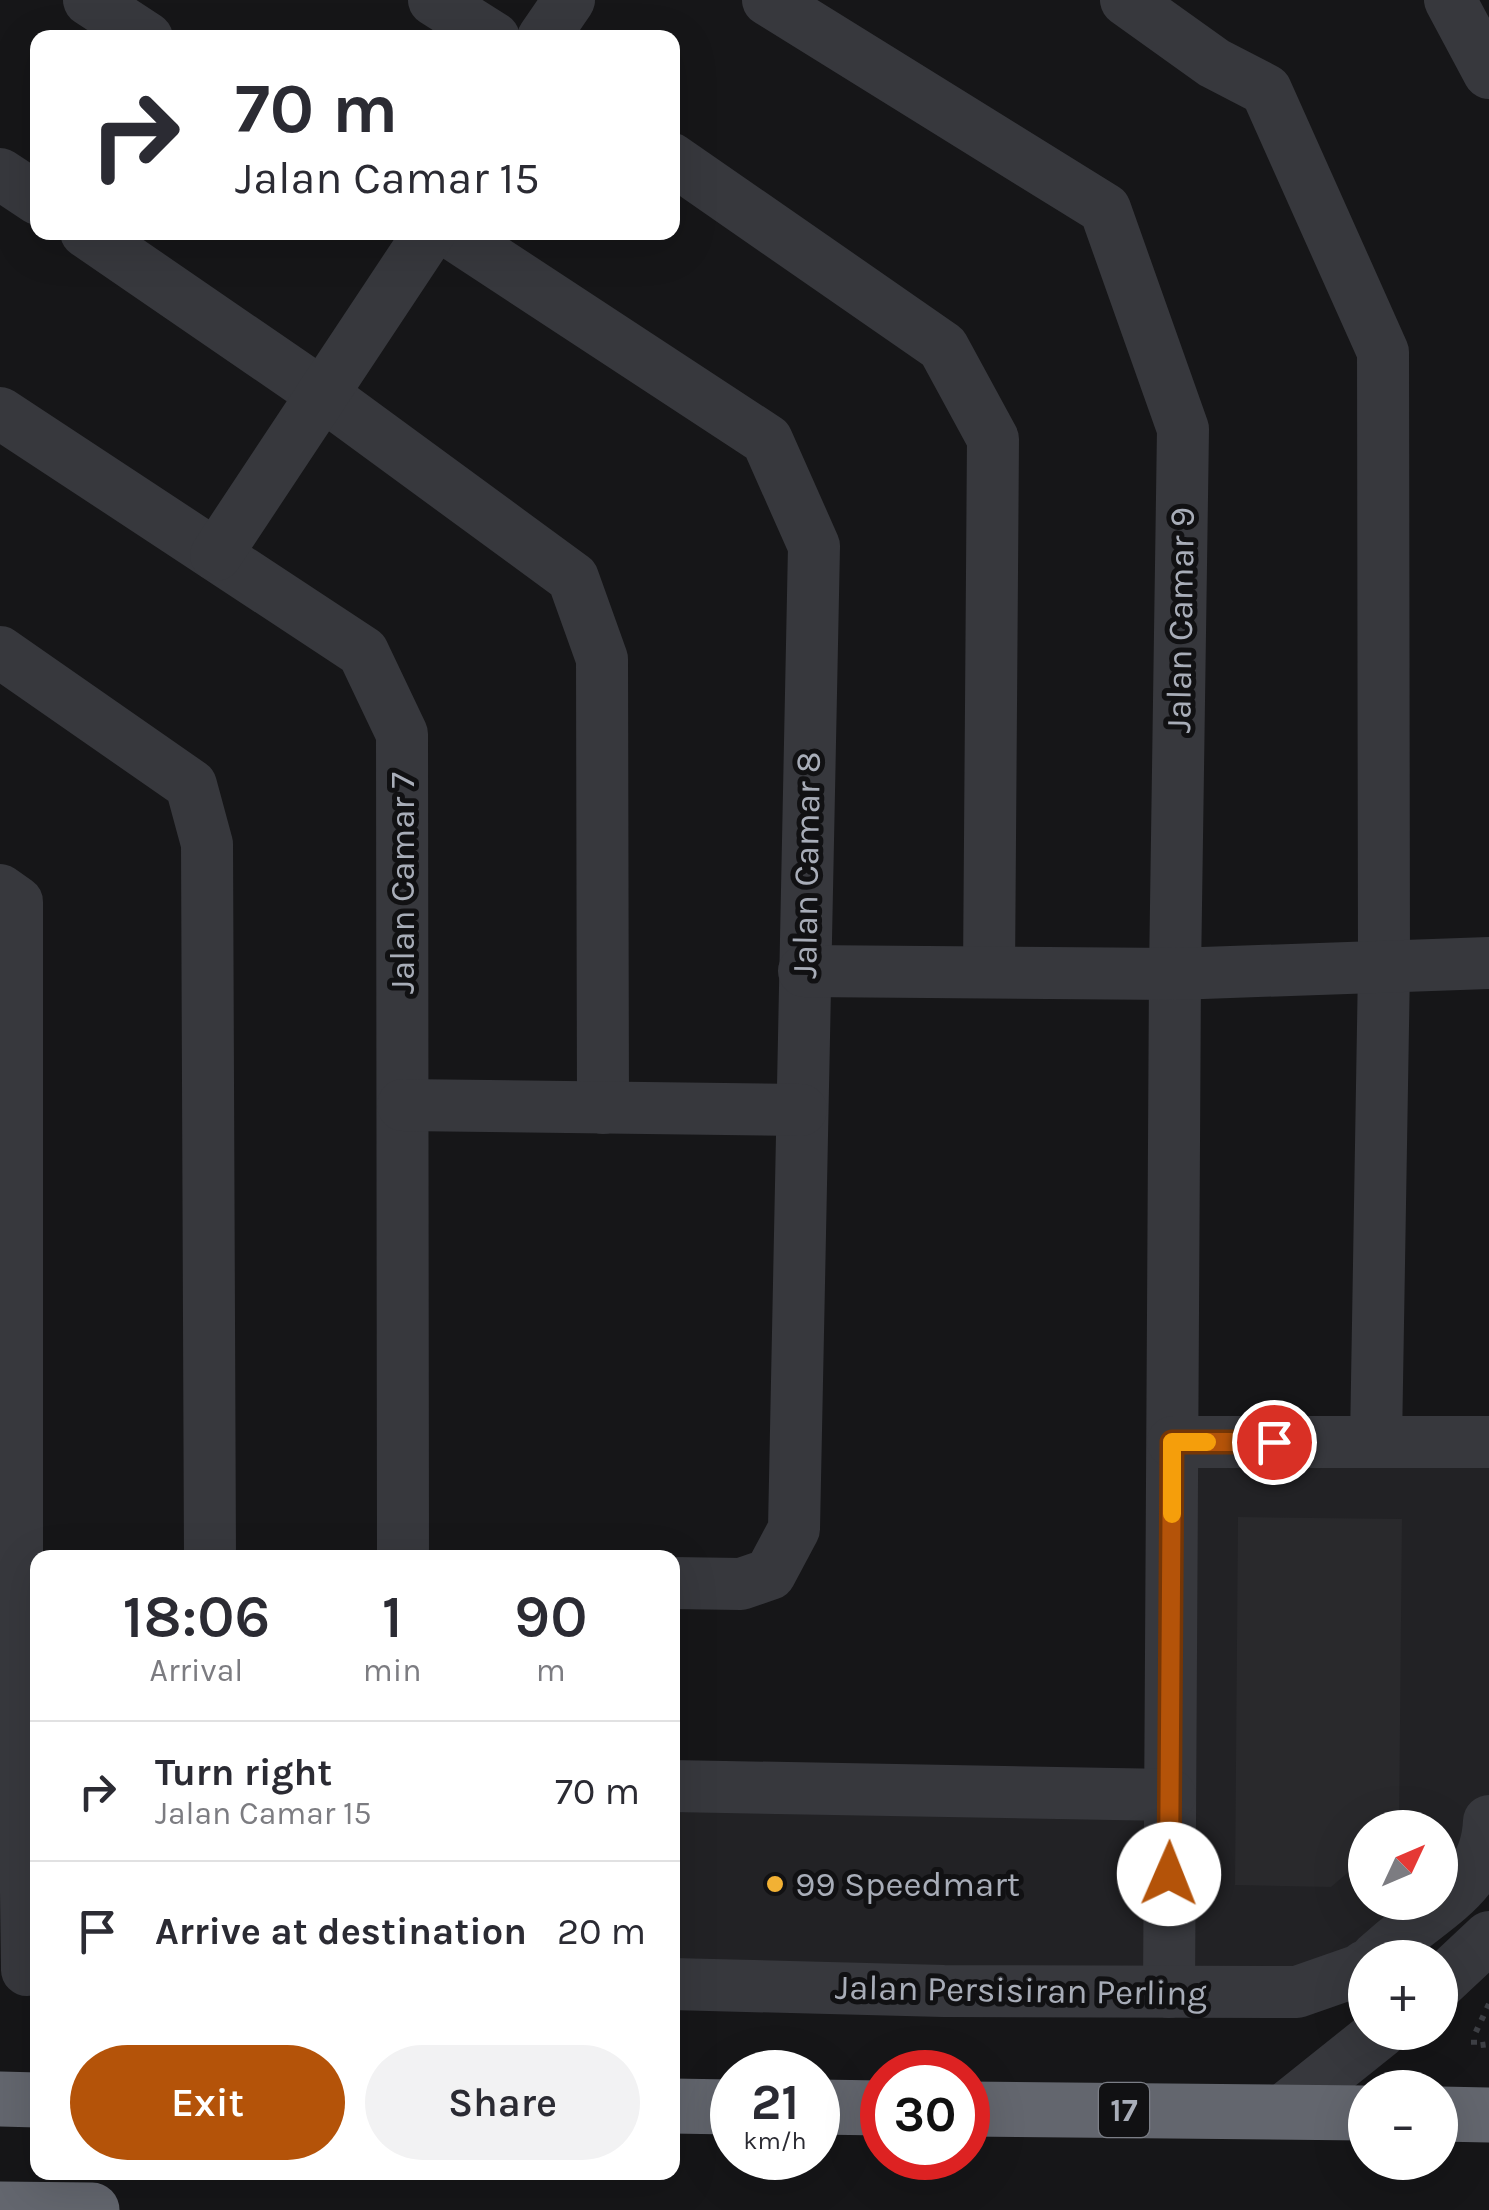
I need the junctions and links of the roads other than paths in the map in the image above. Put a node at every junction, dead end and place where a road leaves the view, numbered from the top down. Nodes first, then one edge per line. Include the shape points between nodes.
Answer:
1 (89, 0) edge
2 (434, 0) edge
3 (569, 0) edge
4 (768, 0) edge
5 (1126, 0) edge
6 (1450, 0) edge
7 (135, 30) edge
8 (481, 30) edge
9 (548, 30) edge
10 (1489, 73) edge
11 (680, 165) edge
12 (0, 174) edge
13 (30, 194) edge
14 (98, 240) edge
15 (425, 240) edge
16 (462, 240) edge
17 (322, 394) junction
18 (0, 413) edge
19 (216, 556) junction
20 (0, 652) edge
21 (0, 890) edge
22 (1489, 963) edge
23 (1384, 967) junction
24 (804, 970) junction
25 (989, 972) junction
26 (1175, 974) junction
27 (403, 1105) junction
28 (603, 1108) junction
29 (801, 1110) junction
30 (8, 1119) edge
31 (9, 1217) edge
32 (1172, 1442) junction
33 (1376, 1442) junction
34 (1489, 1442) edge
35 (210, 1550) edge
36 (403, 1550) edge
37 (19, 1571) edge
38 (680, 1583) edge
39 (30, 1759) edge
40 (680, 1786) edge
41 (30, 1795) edge
42 (1170, 1795) junction
43 (1489, 1822) edge
44 (1489, 1938) edge
45 (1397, 1940) edge
46 (1458, 1966) edge
47 (21, 1970) edge
48 (1348, 1974) edge
49 (680, 1984) edge
50 (1168, 1992) junction
51 (1358, 2050) edge
52 (0, 2100) edge
53 (30, 2100) edge
54 (680, 2106) edge
55 (710, 2107) edge
56 (990, 2109) edge
57 (1281, 2112) junction
58 (1348, 2113) edge
59 (1458, 2114) edge
60 (1489, 2115) edge
61 (0, 2209) edge
62 (92, 2210) edge

1 - 7 street
2 - 8 street
3 - 9 street
4 - 26 street, Jalan Camar 9 via 1106,208 1183,428
5 - 23 street via 1266,90 1384,352
6 - 10 street
11 - 25 street via 943,347 992,439
12 - 13 street
14 - 17 street
15 - 17 street
16 - 24 street, Jalan Camar 8 via 766,440 814,546
17 - 19 street
17 - 28 street via 572,578 602,660
18 - 19 street, Jalan Camar 7
19 - 27 street, Jalan Camar 7 via 362,652 402,734
20 - 35 street via 191,785 207,844
21 - 30 street via 17,902
22 - 23 street
23 - 26 street
23 - 33 street
24 - 25 street
24 - 29 street, Jalan Camar 8
25 - 26 street
26 - 32 street, Jalan Camar 9
27 - 28 street
27 - 36 street, Jalan Camar 7
28 - 29 street
29 - 38 street, Jalan Camar 8 via 794,1528 770,1574 741,1584
30 - 31 street
31 - 37 street
32 - 33 street
32 - 42 street, Jalan Camar 9
33 - 34 street
37 - 39 street
40 - 42 street
41 - 47 street
42 - 50 street, Jalan Camar 9
43 - 45 street via 1467,1883
44 - 46 street
48 - 50 street, Jalan Persisiran Perling via 1296,1992
49 - 50 street, Jalan Persisiran Perling
51 - 57 street
52 - 53 highway
54 - 55 highway
56 - 57 highway, 17
57 - 58 highway, 17
59 - 60 highway
61 - 62 highway

